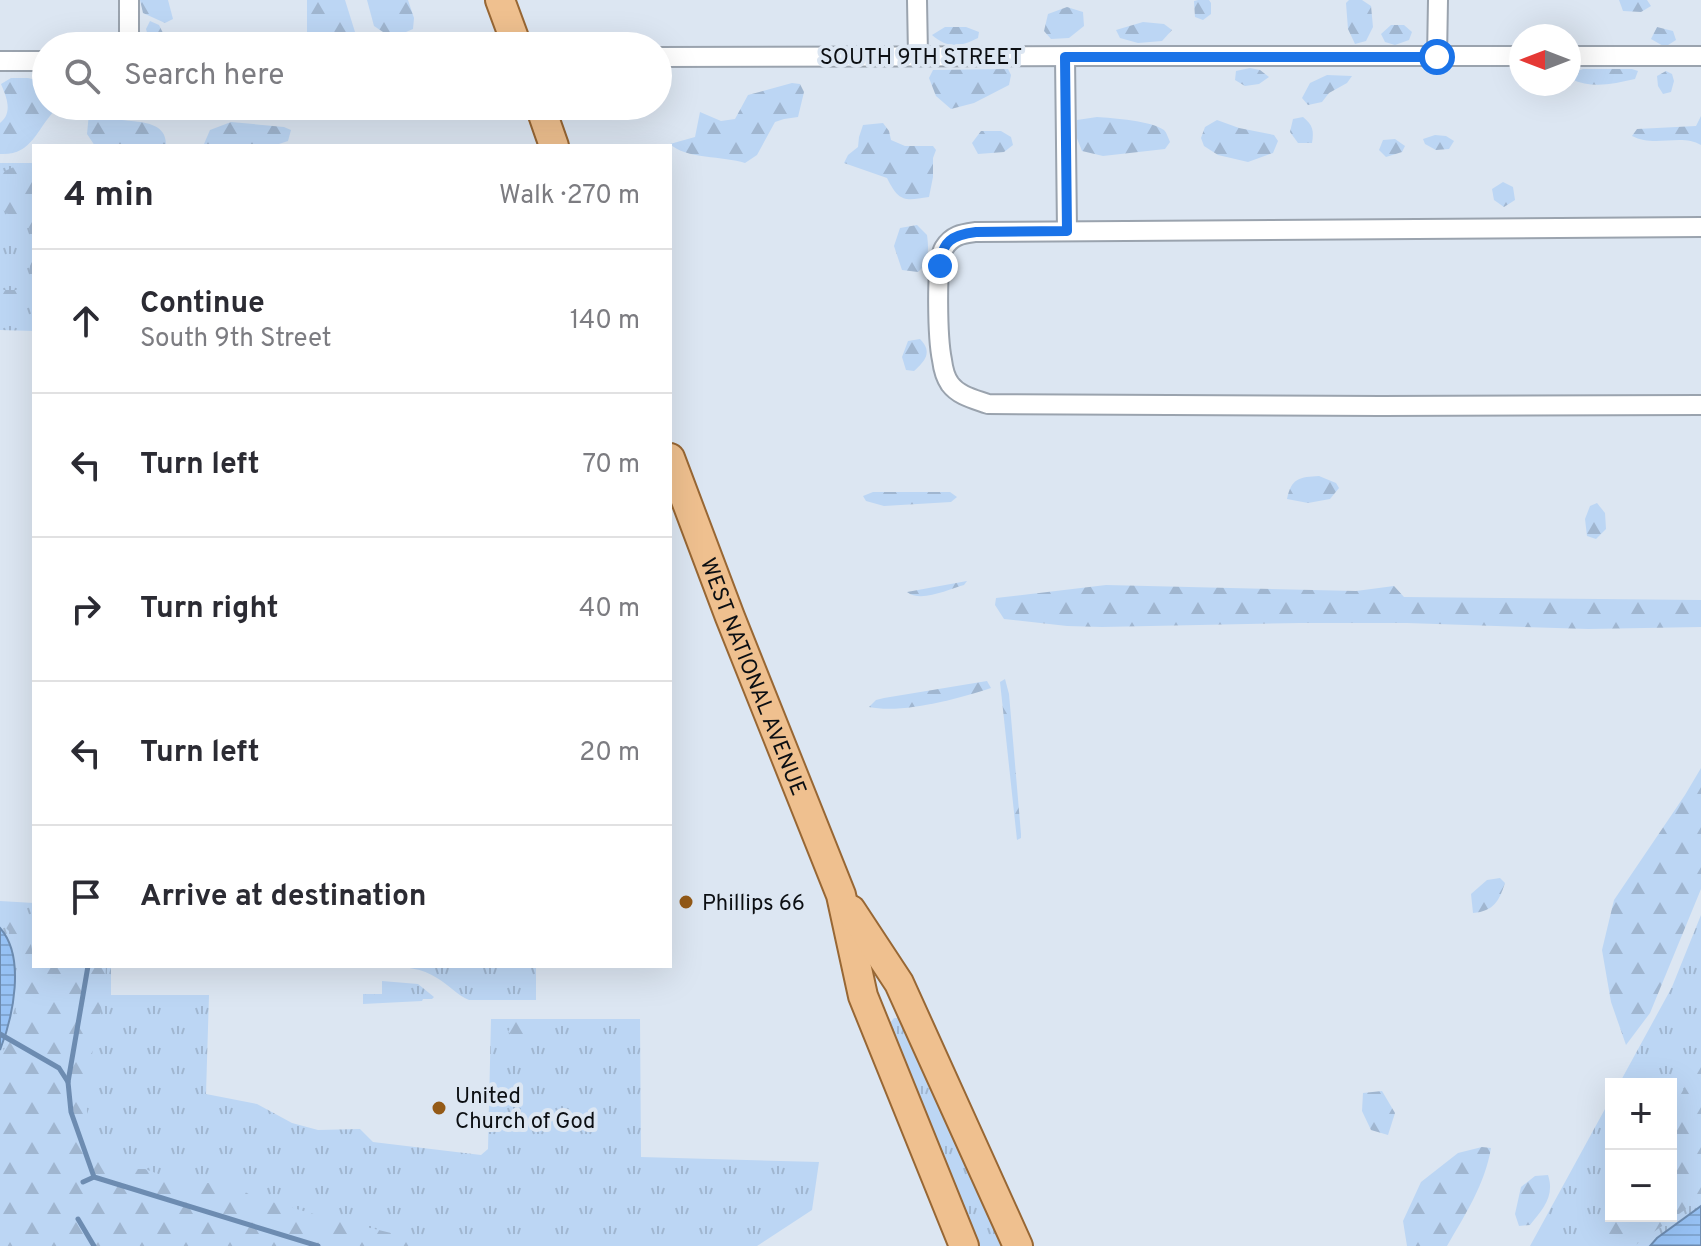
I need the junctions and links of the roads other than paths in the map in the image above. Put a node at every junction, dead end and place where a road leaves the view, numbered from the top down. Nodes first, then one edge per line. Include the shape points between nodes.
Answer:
1 (129, 0) edge
2 (500, 0) edge
3 (917, 0) edge
4 (1438, 0) edge
5 (129, 32) edge
6 (512, 32) edge
7 (918, 55) junction
8 (1509, 56) edge
9 (1581, 56) edge
10 (1701, 56) edge
11 (672, 57) edge
12 (1065, 57) junction
13 (1437, 57) junction
14 (0, 61) edge
15 (32, 61) edge
16 (545, 120) edge
17 (553, 144) edge
18 (1701, 227) edge
19 (1067, 231) junction
20 (1701, 405) edge
21 (672, 463) edge
22 (841, 895) junction
23 (964, 1246) edge
24 (1018, 1246) edge

1 - 5 street
2 - 6 main road
3 - 7 street
4 - 13 street
7 - 11 street, SOUTH 9TH STREET
7 - 12 street, SOUTH 9TH STREET
8 - 13 street, SOUTH 9TH STREET
9 - 10 street
12 - 13 street, SOUTH 9TH STREET
12 - 19 street
14 - 15 street
16 - 17 main road
18 - 19 street
19 - 20 street via 976,232 952,238 946,245 940,266 941,357 951,385 961,395 988,404
21 - 22 main road, WEST NATIONAL AVENUE
22 - 23 main road, WEST NATIONAL AVENUE via 863,996
22 - 24 main road, WEST NATIONAL AVENUE via 899,983

